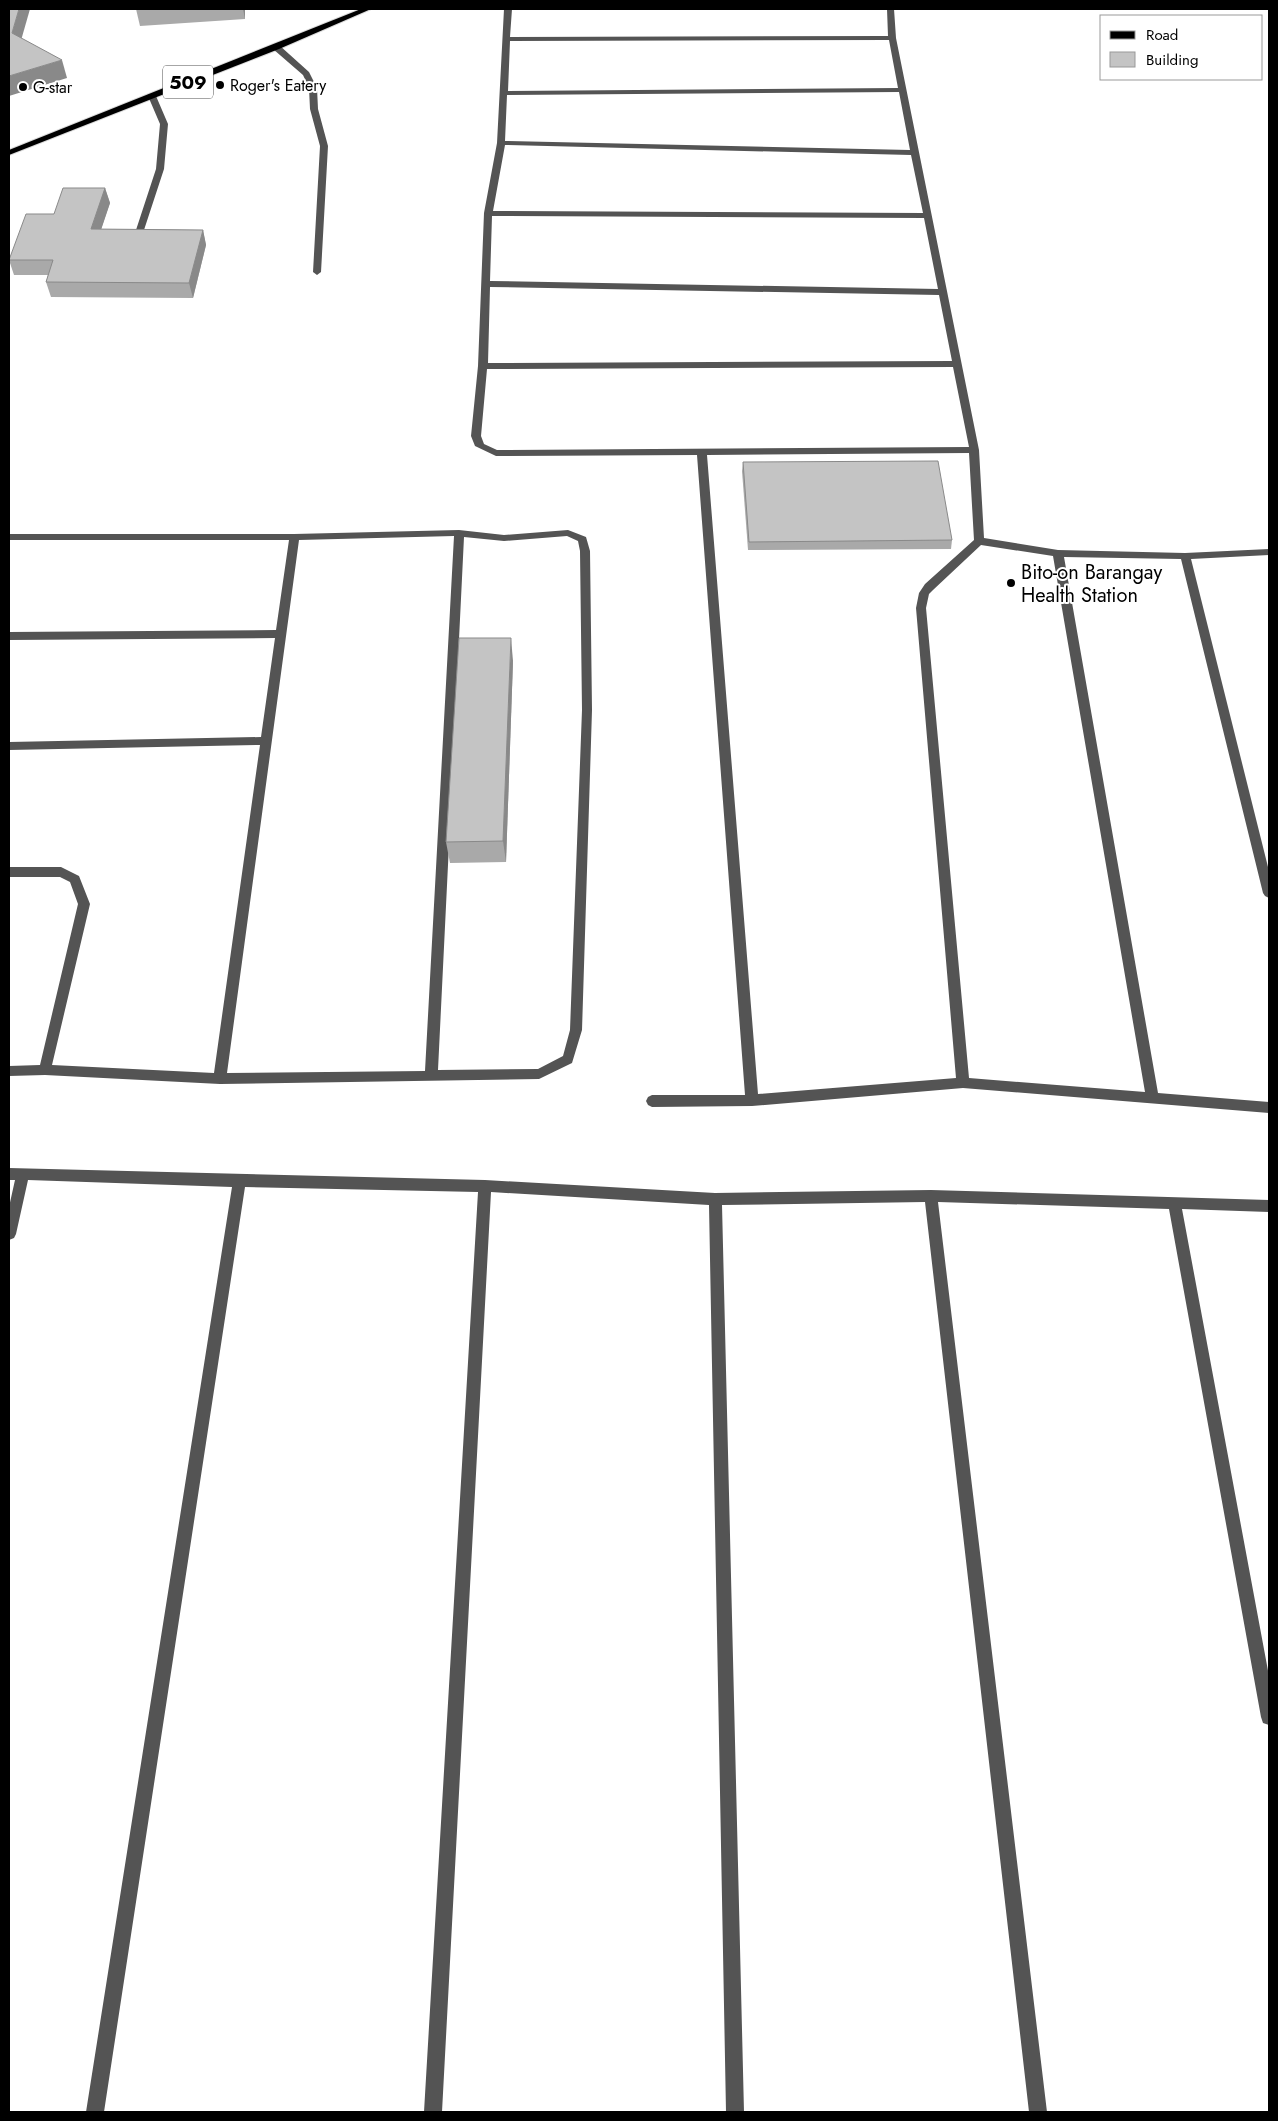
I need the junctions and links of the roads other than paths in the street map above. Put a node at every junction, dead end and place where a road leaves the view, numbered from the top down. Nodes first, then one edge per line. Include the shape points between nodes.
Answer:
1 (363, 9) edge
2 (508, 9) edge
3 (891, 9) edge
4 (892, 38) junction
5 (507, 39) junction
6 (276, 47) junction
7 (902, 90) junction
8 (505, 93) junction
9 (152, 96) junction
10 (501, 143) junction
11 (9, 153) edge
12 (915, 153) junction
13 (488, 213) junction
14 (927, 216) junction
15 (140, 230) edge
16 (317, 272) dead end
17 (486, 284) junction
18 (943, 292) junction
19 (957, 364) junction
20 (483, 366) junction
21 (974, 450) junction
22 (702, 453) junction
23 (459, 533) junction
24 (9, 537) edge
25 (294, 537) junction
26 (979, 542) junction
27 (1269, 552) edge
28 (1058, 554) junction
29 (1185, 556) junction
30 (280, 634) junction
31 (9, 636) edge
32 (266, 741) junction
33 (9, 746) edge
34 (9, 872) edge
35 (1269, 893) edge
36 (45, 1070) junction
37 (9, 1071) edge
38 (431, 1076) junction
39 (220, 1079) junction
40 (963, 1083) junction
41 (1152, 1098) junction
42 (752, 1100) junction
43 (652, 1101) dead end
44 (1269, 1108) edge
45 (9, 1174) edge
46 (23, 1174) junction
47 (239, 1182) junction
48 (485, 1186) junction
49 (931, 1196) junction
50 (715, 1199) junction
51 (1174, 1202) junction
52 (1269, 1206) edge
53 (9, 1234) edge
54 (1269, 1717) edge
55 (95, 2112) edge
56 (433, 2112) edge
57 (735, 2112) edge
58 (1038, 2112) edge

1 - 6 main road, 509
2 - 5 street
3 - 4 street
4 - 5 street
4 - 7 street
5 - 8 street
6 - 9 main road, 509
6 - 16 street via 306,74 314,88 314,109 324,146
7 - 8 street
7 - 12 street
8 - 10 street
9 - 11 main road, 509
9 - 15 street via 164,124 160,169
10 - 12 street
10 - 13 street
12 - 14 street
13 - 14 street
13 - 17 street
14 - 18 street
17 - 18 street
17 - 20 street
18 - 19 street
19 - 20 street
19 - 21 street
20 - 22 street via 476,436 480,446 496,453
21 - 22 street
21 - 26 street
22 - 42 street
23 - 25 street
23 - 38 street
23 - 38 street via 504,538 568,533 582,539 585,551 587,710 576,1030 568,1059 539,1074
24 - 25 street
25 - 30 street
26 - 28 street
26 - 40 street via 929,587 924,593 921,608
27 - 29 street
28 - 29 street
28 - 41 street
29 - 35 street
30 - 31 street
30 - 32 street
32 - 33 street
32 - 39 street
34 - 36 street via 61,872 75,879 84,904
36 - 37 street
36 - 39 street
38 - 39 street
40 - 41 street
40 - 42 street
41 - 44 street
42 - 43 street
45 - 46 street
46 - 47 street
46 - 53 street
47 - 48 street
47 - 55 street
48 - 50 street
48 - 56 street
49 - 50 street
49 - 51 street
49 - 58 street
50 - 57 street
51 - 52 street
51 - 54 street

